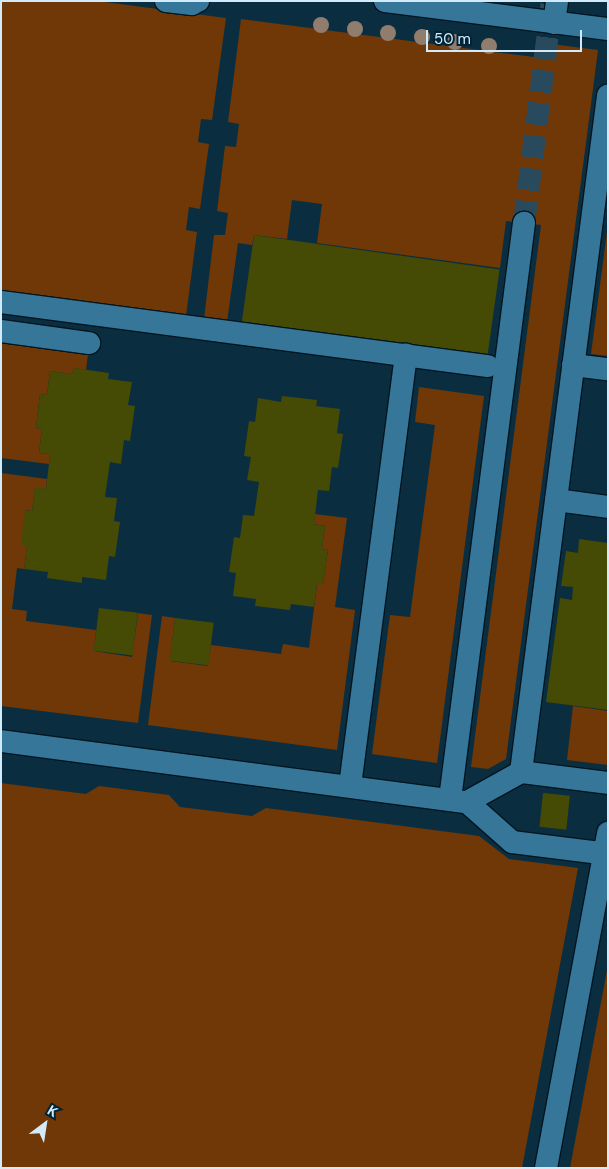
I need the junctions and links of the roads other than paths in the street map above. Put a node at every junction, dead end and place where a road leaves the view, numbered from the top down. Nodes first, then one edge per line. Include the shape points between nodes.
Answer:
1 (166, 1) edge
2 (198, 1) edge
3 (385, 1) edge
4 (555, 12) edge
5 (608, 29) edge
6 (608, 96) edge
7 (524, 223) tunnel mouth
8 (1, 302) edge
9 (1, 332) edge
10 (89, 343) dead end
11 (406, 355) junction
12 (573, 365) junction
13 (488, 366) dead end
14 (608, 369) edge
15 (556, 500) junction
16 (608, 504) edge
17 (1, 741) edge
18 (521, 772) junction
19 (608, 783) edge
20 (350, 786) junction
21 (458, 801) junction
22 (607, 847) edge
23 (546, 1168) edge

1 - 2 lane via 192,4
3 - 4 lane
4 - 5 lane
6 - 12 lane
7 - 21 lane
8 - 11 lane
9 - 10 lane
11 - 13 lane
11 - 20 lane
12 - 14 lane
12 - 15 lane
15 - 16 lane
15 - 18 lane
17 - 20 lane
18 - 19 lane
18 - 21 lane
20 - 21 lane
21 - 22 lane via 512,842
22 - 23 lane

